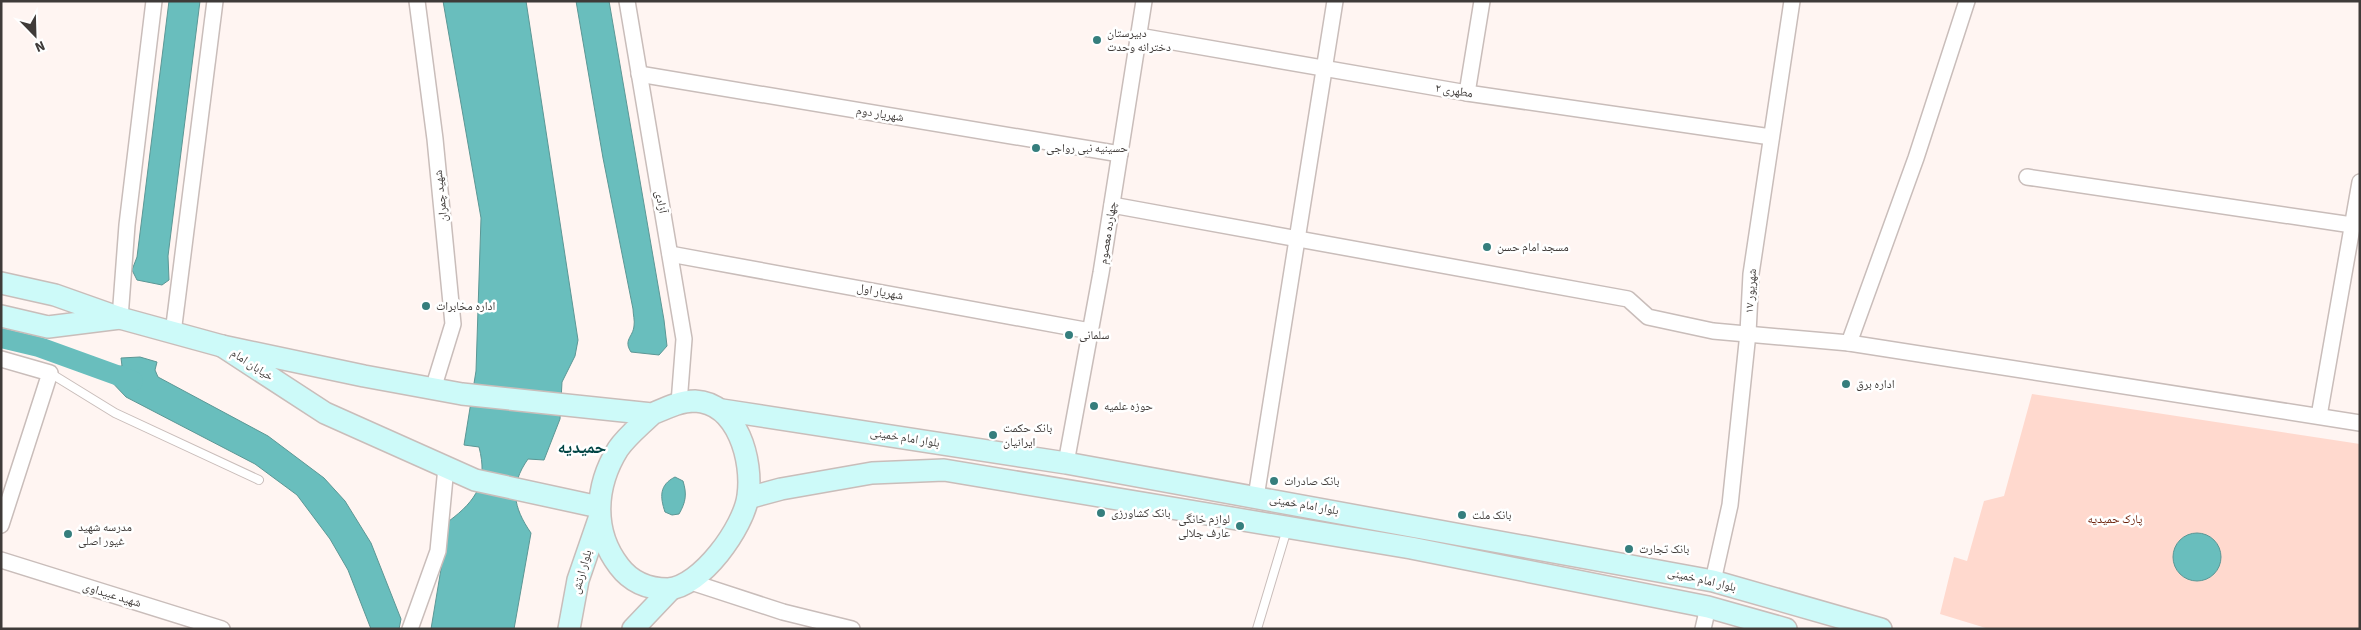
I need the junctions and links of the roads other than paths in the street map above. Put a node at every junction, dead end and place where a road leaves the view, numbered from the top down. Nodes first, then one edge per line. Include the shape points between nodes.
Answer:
1 (154, 1) edge
2 (215, 1) edge
3 (418, 1) edge
4 (627, 1) edge
5 (1144, 1) edge
6 (1335, 1) edge
7 (1482, 1) edge
8 (1792, 1) edge
9 (1967, 1) edge
10 (1139, 36) junction
11 (1324, 69) junction
12 (640, 74) junction
13 (1467, 93) junction
14 (1771, 137) junction
15 (1120, 154) junction
16 (2026, 177) dead end
17 (2360, 182) edge
18 (1112, 205) junction
19 (2352, 225) junction
20 (1298, 238) junction
21 (670, 254) junction
22 (1, 283) edge
23 (1, 316) edge
24 (120, 318) junction
25 (1090, 330) junction
26 (174, 333) junction
27 (1748, 333) junction
28 (1849, 343) junction
29 (222, 346) junction
30 (1, 359) edge
31 (50, 373) junction
32 (433, 389) junction
33 (679, 403) junction
34 (722, 410) junction
35 (652, 414) junction
36 (2319, 416) junction
37 (2360, 423) edge
38 (1066, 463) junction
39 (446, 467) junction
40 (259, 480) dead end
41 (1256, 497) junction
42 (748, 498) junction
43 (599, 512) junction
44 (1, 525) edge
45 (1288, 528) junction
46 (1, 560) edge
47 (1713, 581) junction
48 (679, 585) junction
49 (1708, 607) junction
50 (222, 629) edge
51 (410, 629) edge
52 (569, 629) edge
53 (633, 629) edge
54 (852, 629) edge
55 (1257, 629) edge
56 (1703, 629) edge
57 (1786, 629) edge
58 (1881, 629) edge

1 - 24 street via 127,225
2 - 26 street
3 - 32 street, شهید چمران via 453,324
4 - 12 street, آزادی
5 - 10 street, چهارده معصوم
6 - 11 street
7 - 13 street
8 - 14 street, ۱۷ شهریور
9 - 28 street via 1916,158
10 - 11 street, مطهری ۲
10 - 15 street, چهارده معصوم
11 - 13 street, مطهری ۲
11 - 20 street
12 - 15 street, شهریار دوم
12 - 21 street, آزادی
13 - 14 street, مطهری ۲
14 - 27 street, ۱۷ شهریور via 1751,274
15 - 18 street, چهارده معصوم
16 - 19 street
17 - 19 street
18 - 20 street
18 - 25 street, چهارده معصوم
19 - 36 street
20 - 27 street via 1628,299 1648,317 1713,331
20 - 41 street
21 - 25 street, شهریار اول
21 - 33 street, آزادی via 684,339
22 - 24 main road via 56,295
23 - 24 main road via 48,327
24 - 26 main road
25 - 38 street, چهارده معصوم
26 - 29 main road
27 - 28 street
27 - 47 street, ۱۷ شهریور via 1730,505
28 - 36 street
29 - 32 main road, خیابان امام
29 - 39 main road, خیابان امام via 326,413
30 - 31 street
31 - 40 lane via 116,413
31 - 44 street
32 - 35 main road, خیابان امام
33 - 34 main road via 708,403
33 - 35 main road
34 - 38 main road, بلوار امام خمینی
34 - 42 main road via 732,422 744,451 749,469
35 - 43 main road via 619,448 603,484
36 - 37 street
38 - 41 main road, بلوار امام خمینی
39 - 43 main road, خیابان امام via 475,480 519,488
39 - 51 street via 438,551
41 - 47 main road, بلوار امام خمینی
42 - 45 main road, بلوار امام خمینی via 872,473 944,470
42 - 48 main road via 730,540 706,568
43 - 48 main road via 602,536 609,554 621,568 643,586
43 - 52 main road, بلوار ارتش via 578,580
45 - 49 main road, بلوار امام خمینی via 1411,548
45 - 55 lane
46 - 50 street, شهید عبیداوی
47 - 58 main road, بلوار امام خمینی
48 - 53 main road
48 - 54 street
49 - 56 street
49 - 57 main road, بلوار امام خمینی

